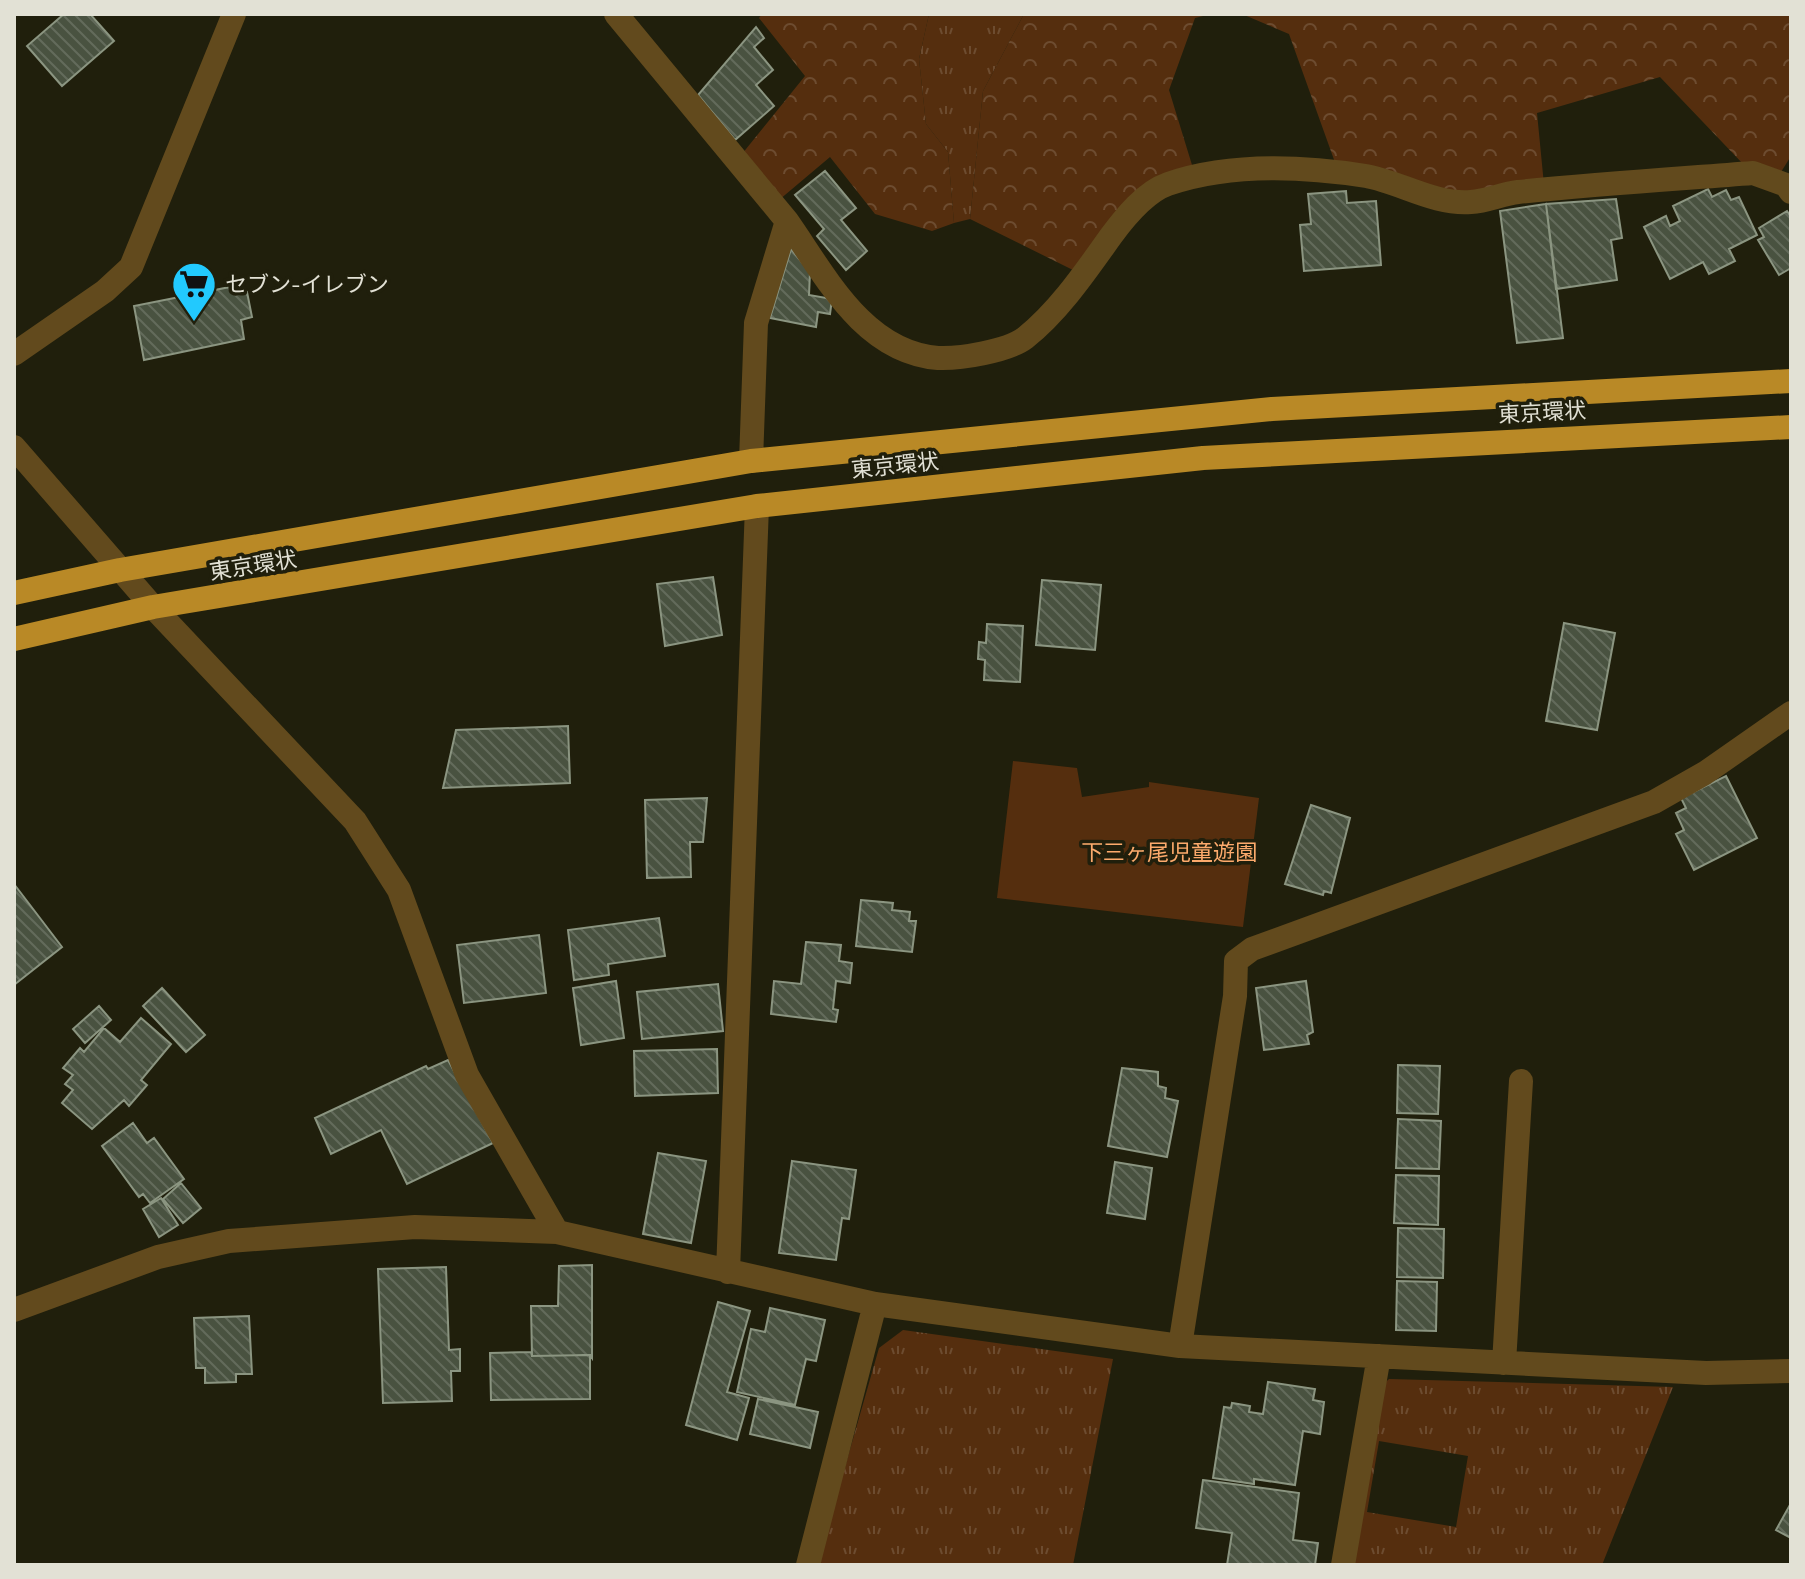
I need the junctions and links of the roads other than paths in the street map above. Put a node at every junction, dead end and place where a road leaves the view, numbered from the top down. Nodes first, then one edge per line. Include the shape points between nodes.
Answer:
1 (234, 14) edge
2 (616, 14) edge
3 (1791, 192) edge
4 (787, 221) junction
5 (14, 354) edge
6 (1791, 381) edge
7 (1791, 427) edge
8 (14, 447) edge
9 (751, 461) junction
10 (757, 506) junction
11 (120, 570) junction
12 (14, 593) edge
13 (153, 607) junction
14 (14, 639) edge
15 (1791, 713) edge
16 (1521, 1081) dead end
17 (557, 1232) junction
18 (728, 1272) junction
19 (875, 1304) junction
20 (14, 1310) edge
21 (1180, 1346) junction
22 (1379, 1356) junction
23 (1504, 1363) junction
24 (1791, 1371) edge
25 (808, 1565) edge
26 (1343, 1565) edge

1 - 5 street via 131,267
2 - 4 street
3 - 4 street via 1786,185 1753,173 1514,192 1469,202 1424,195 1367,176 1259,168 1209,174 1164,185 1129,212 1061,302 1024,340 973,356 937,358 898,346 867,327 848,309
4 - 9 street via 756,323
6 - 9 highway, 東京環状 via 1272,409
7 - 10 highway, 東京環状 via 1203,458
8 - 11 street
9 - 11 highway, 東京環状
10 - 13 highway, 東京環状
10 - 18 street
11 - 12 highway, 東京環状
11 - 13 street
13 - 14 highway, 東京環状
13 - 17 street via 362,832 399,890 467,1075
15 - 21 street via 1654,802 1252,949 1236,961 1235,996
16 - 23 street
17 - 18 street
17 - 20 street via 415,1227 229,1241 158,1257
18 - 19 street
19 - 21 street
19 - 25 street
21 - 22 street
22 - 23 street
22 - 26 street
23 - 24 street via 1706,1373

